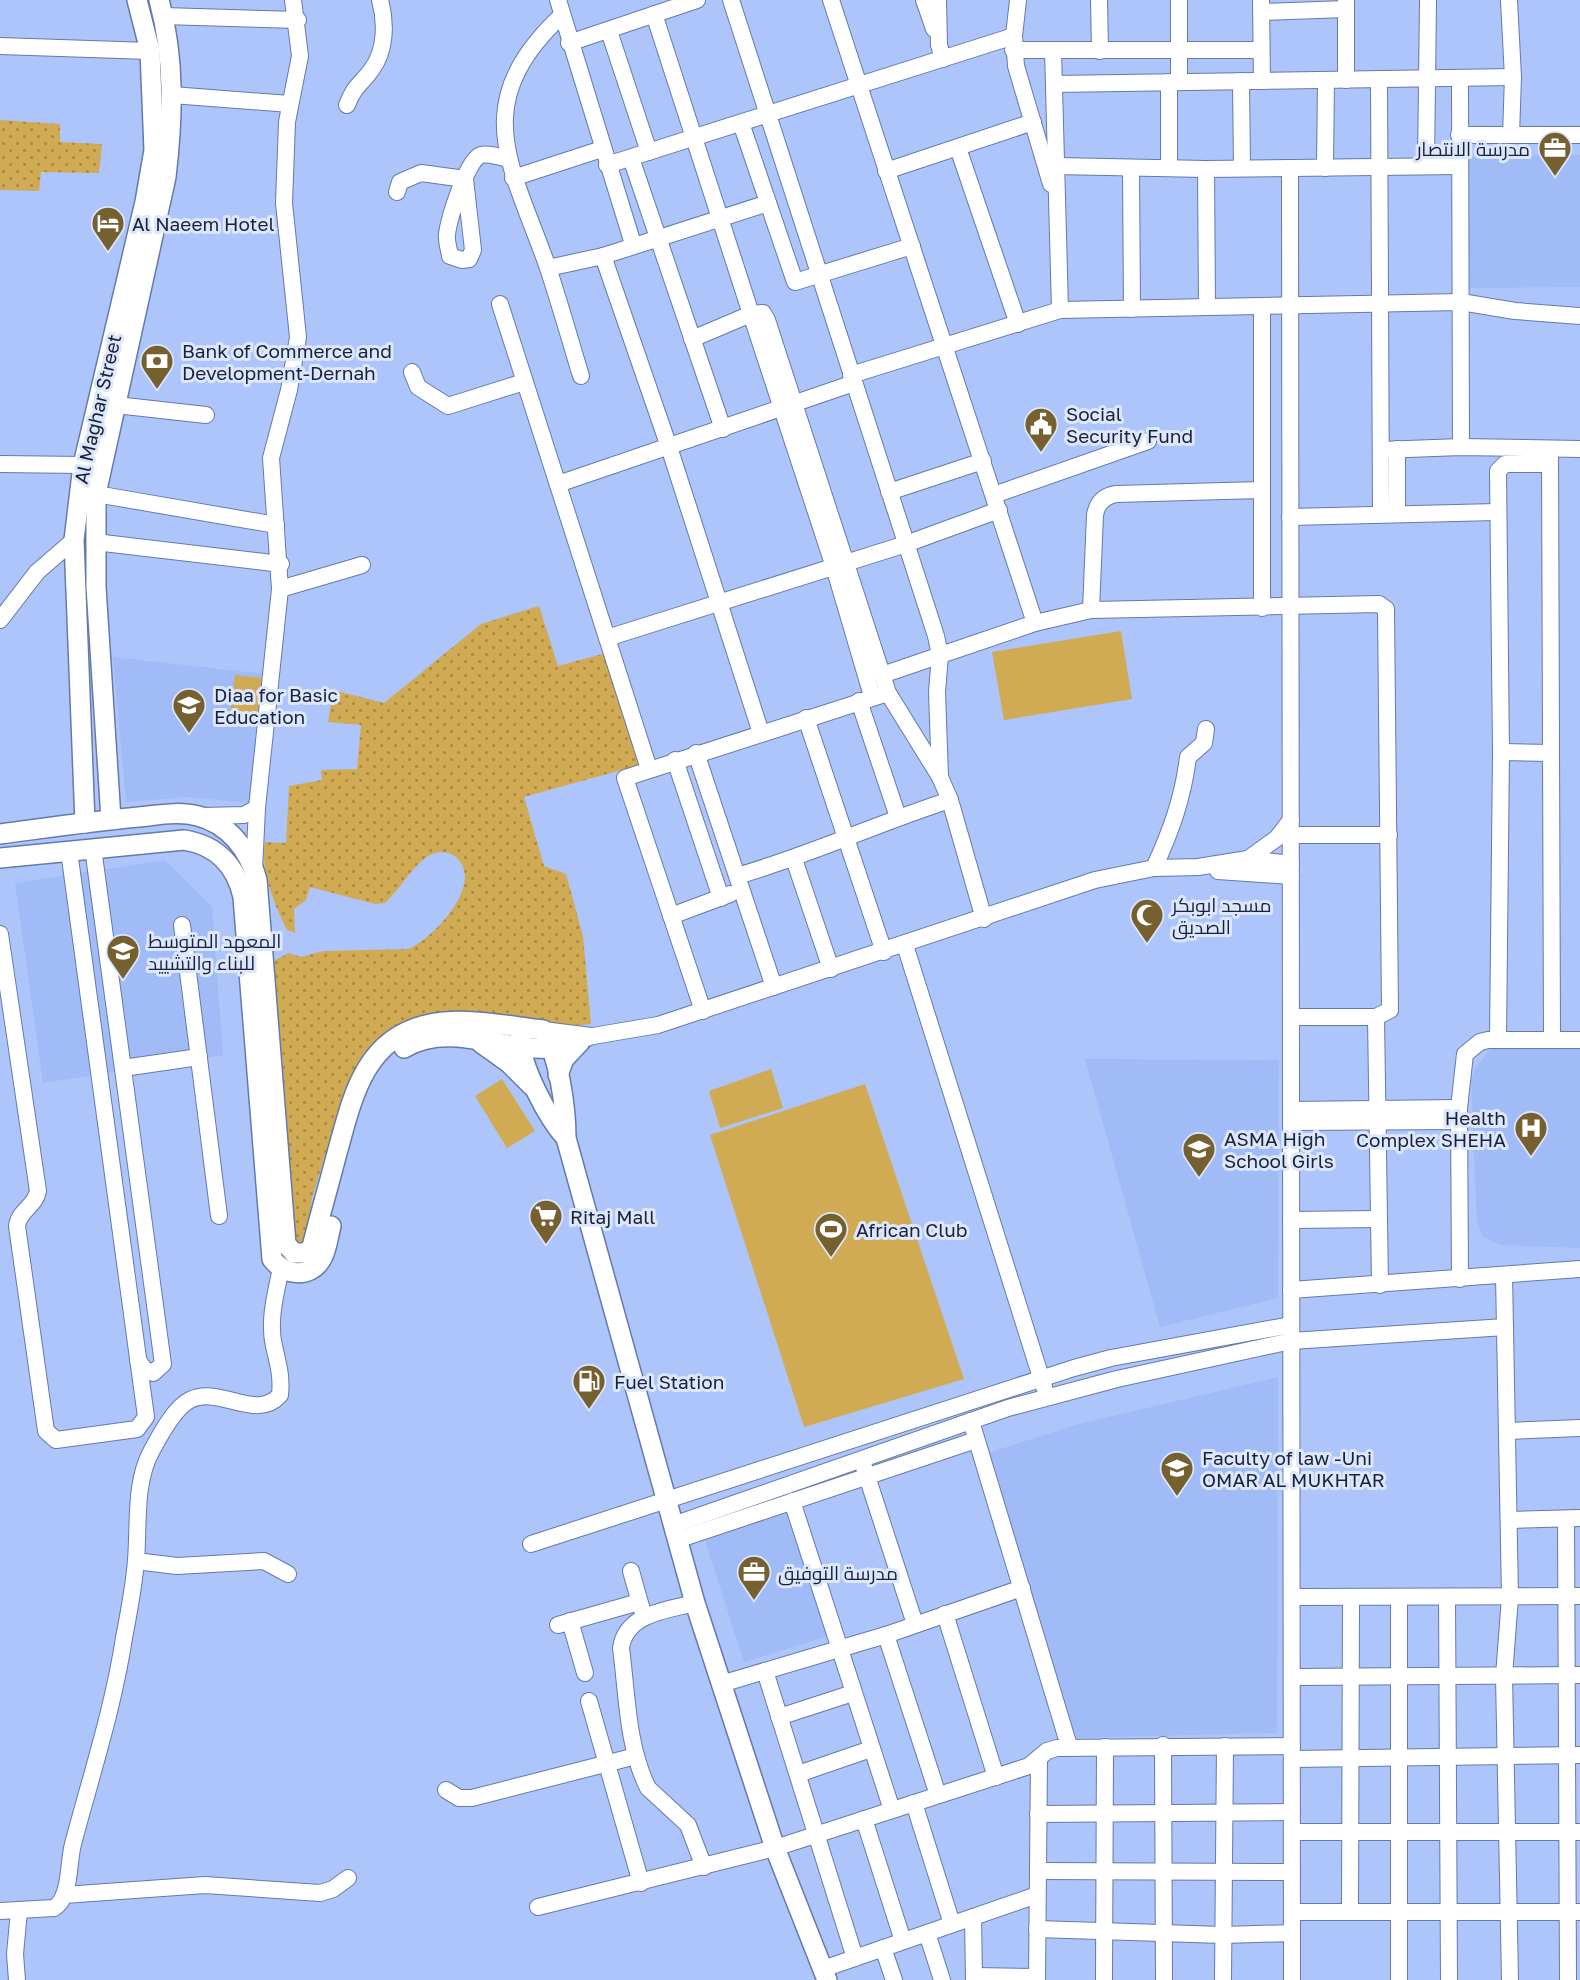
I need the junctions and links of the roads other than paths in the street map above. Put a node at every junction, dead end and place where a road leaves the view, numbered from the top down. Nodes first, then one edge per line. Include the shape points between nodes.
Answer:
1 (137, 0) edge
2 (293, 0) edge
3 (380, 0) edge
4 (697, 0) edge
5 (731, 0) edge
6 (831, 0) edge
7 (924, 0) edge
8 (938, 0) edge
9 (1018, 0) edge
10 (1099, 0) edge
11 (1179, 0) edge
12 (1427, 0) edge
13 (1509, 0) edge
14 (1346, 5) edge
15 (1261, 6) edge
16 (161, 8) edge
17 (560, 8) edge
18 (654, 14) junction
19 (298, 20) junction
20 (609, 31) junction
21 (569, 43) junction
22 (1013, 43) junction
23 (0, 46) edge
24 (1054, 50) junction
25 (1179, 50) junction
26 (1261, 50) junction
27 (150, 51) junction
28 (1100, 51) junction
29 (941, 52) junction
30 (1513, 77) junction
31 (1460, 78) junction
32 (1379, 79) junction
33 (1429, 79) junction
34 (1326, 80) junction
35 (1346, 80) junction
36 (1241, 81) junction
37 (1262, 81) junction
38 (1174, 82) junction
39 (1054, 84) junction
40 (859, 85) junction
41 (172, 95) junction
42 (290, 104) junction
43 (348, 105) dead end
44 (768, 114) junction
45 (741, 122) junction
46 (1033, 122) junction
47 (1460, 135) junction
48 (1511, 135) junction
49 (1580, 135) edge
50 (695, 138) junction
51 (958, 148) junction
52 (602, 149) junction
53 (649, 152) junction
54 (631, 158) junction
55 (508, 159) junction
56 (607, 165) junction
57 (1056, 166) junction
58 (1426, 166) junction
59 (1460, 166) junction
60 (1241, 167) junction
61 (1379, 167) junction
62 (1169, 168) junction
63 (1290, 168) junction
64 (1325, 168) junction
65 (1131, 169) junction
66 (1206, 169) junction
67 (886, 171) junction
68 (513, 178) junction
69 (397, 192) dead end
70 (768, 203) junction
71 (153, 204) junction
72 (1057, 206) junction
73 (718, 220) junction
74 (657, 237) junction
75 (633, 244) junction
76 (912, 246) junction
77 (603, 256) junction
78 (548, 268) junction
79 (819, 275) junction
80 (1461, 302) junction
81 (1380, 303) junction
82 (500, 304) dead end
83 (1290, 305) junction
84 (1262, 306) junction
85 (1207, 307) junction
86 (1132, 309) junction
87 (1060, 310) junction
88 (751, 314) junction
89 (1580, 316) edge
90 (1018, 324) junction
91 (692, 339) junction
92 (945, 346) junction
93 (412, 372) dead end
94 (582, 376) dead end
95 (853, 379) junction
96 (524, 383) junction
97 (116, 405) junction
98 (788, 407) junction
99 (206, 415) dead end
100 (723, 429) junction
101 (1148, 441) dead end
102 (669, 447) junction
103 (1461, 447) junction
104 (1580, 449) edge
105 (1389, 450) junction
106 (1550, 456) junction
107 (983, 461) junction
108 (0, 464) edge
109 (83, 465) junction
110 (558, 484) junction
111 (1261, 490) junction
112 (889, 492) junction
113 (96, 495) junction
114 (996, 503) junction
115 (1497, 512) junction
116 (1389, 514) junction
117 (1290, 517) junction
118 (276, 525) junction
119 (74, 540) junction
120 (95, 542) junction
121 (906, 544) junction
122 (281, 564) junction
123 (362, 565) dead end
124 (840, 565) junction
125 (96, 587) junction
126 (75, 589) junction
127 (280, 589) junction
128 (720, 603) junction
129 (1290, 607) junction
130 (1262, 608) junction
131 (1091, 610) junction
132 (0, 620) edge
133 (1035, 623) junction
134 (607, 638) junction
135 (940, 655) junction
136 (882, 675) junction
137 (873, 696) junction
138 (806, 718) junction
139 (1206, 729) dead end
140 (761, 733) junction
141 (1501, 752) junction
142 (1550, 752) junction
143 (696, 753) junction
144 (676, 760) junction
145 (649, 769) junction
146 (940, 778) junction
147 (950, 800) junction
148 (257, 808) junction
149 (198, 816) junction
150 (898, 817) junction
151 (111, 819) junction
152 (85, 823) junction
153 (1291, 827) junction
154 (0, 834) edge
155 (1389, 835) junction
156 (846, 838) junction
157 (93, 848) junction
158 (69, 851) junction
159 (0, 858) edge
160 (794, 859) junction
161 (1247, 866) junction
162 (1154, 868) junction
163 (254, 870) junction
164 (1291, 870) junction
165 (739, 882) junction
166 (721, 898) junction
167 (1291, 901) junction
168 (671, 916) junction
169 (984, 919) junction
170 (182, 925) dead end
171 (0, 934) edge
172 (905, 945) junction
173 (884, 952) junction
174 (831, 969) junction
175 (774, 987) junction
176 (702, 1011) junction
177 (1291, 1017) junction
178 (1376, 1017) junction
179 (7, 1024) edge
180 (521, 1037) junction
181 (547, 1039) junction
182 (587, 1039) junction
183 (477, 1040) junction
184 (1498, 1040) junction
185 (1552, 1040) junction
186 (1580, 1040) edge
187 (199, 1057) junction
188 (123, 1068) junction
189 (558, 1075) junction
190 (540, 1095) junction
191 (1459, 1115) junction
192 (1291, 1116) junction
193 (1378, 1116) junction
194 (566, 1138) junction
195 (219, 1216) dead end
196 (1379, 1219) junction
197 (1291, 1220) junction
198 (281, 1268) junction
199 (1580, 1269) edge
200 (1504, 1275) junction
201 (1460, 1279) junction
202 (1380, 1285) junction
203 (1292, 1290) junction
204 (1505, 1327) junction
205 (1291, 1333) junction
206 (138, 1360) junction
207 (153, 1373) junction
208 (1041, 1378) junction
209 (141, 1387) junction
210 (1047, 1396) junction
211 (971, 1422) junction
212 (1580, 1428) edge
213 (1507, 1431) junction
214 (976, 1440) junction
215 (861, 1458) junction
216 (867, 1476) junction
217 (667, 1500) junction
218 (792, 1501) junction
219 (1573, 1518) edge
220 (1509, 1520) junction
221 (675, 1532) junction
222 (531, 1544) dead end
223 (136, 1561) junction
224 (631, 1571) dead end
225 (288, 1574) dead end
226 (1022, 1588) junction
227 (1573, 1596) edge
228 (1292, 1597) junction
229 (1351, 1597) junction
230 (1399, 1597) junction
231 (1447, 1597) junction
232 (1510, 1597) junction
233 (695, 1603) junction
234 (641, 1609) junction
235 (945, 1614) junction
236 (915, 1624) junction
237 (886, 1635) junction
238 (839, 1649) junction
239 (765, 1671) junction
240 (584, 1673) dead end
241 (1573, 1675) edge
242 (1399, 1676) junction
243 (1448, 1676) junction
244 (1504, 1676) junction
245 (1292, 1677) junction
246 (1351, 1677) junction
247 (721, 1684) junction
248 (853, 1693) junction
249 (589, 1701) dead end
250 (779, 1717) junction
251 (1163, 1745) junction
252 (1069, 1746) junction
253 (1225, 1746) junction
254 (1105, 1747) junction
255 (871, 1749) junction
256 (1292, 1752) junction
257 (1573, 1755) edge
258 (636, 1756) junction
259 (1506, 1756) junction
260 (1448, 1757) junction
261 (1039, 1758) junction
262 (1350, 1758) junction
263 (1399, 1758) junction
264 (606, 1765) junction
265 (798, 1774) junction
266 (996, 1777) junction
267 (446, 1790) dead end
268 (938, 1795) junction
269 (914, 1803) junction
270 (892, 1810) junction
271 (1292, 1812) junction
272 (1038, 1814) junction
273 (1104, 1814) junction
274 (1163, 1815) junction
275 (1225, 1815) junction
276 (863, 1819) junction
277 (1292, 1832) junction
278 (1350, 1832) junction
279 (1399, 1832) junction
280 (1448, 1832) junction
281 (1507, 1832) junction
282 (1573, 1832) edge
283 (817, 1834) junction
284 (775, 1848) junction
285 (704, 1867) junction
286 (1038, 1871) junction
287 (1104, 1871) junction
288 (1164, 1871) junction
289 (1226, 1871) junction
290 (1292, 1872) junction
291 (348, 1878) dead end
292 (640, 1883) junction
293 (64, 1895) junction
294 (1037, 1895) junction
295 (538, 1907) dead end
296 (0, 1911) edge
297 (19, 1911) junction
298 (1292, 1912) junction
299 (1350, 1912) junction
300 (1399, 1912) junction
301 (1449, 1912) junction
302 (1508, 1912) junction
303 (1573, 1912) edge
304 (973, 1917) junction
305 (952, 1924) junction
306 (1037, 1929) junction
307 (1104, 1929) junction
308 (927, 1933) junction
309 (1165, 1933) junction
310 (1292, 1933) junction
311 (1223, 1935) junction
312 (903, 1941) junction
313 (883, 1948) junction
314 (855, 1958) junction
315 (825, 1974) edge
316 (974, 1978) edge
317 (1037, 1979) edge
318 (17, 1980) edge
319 (894, 1980) edge
320 (942, 1980) edge
321 (1104, 1980) edge
322 (1164, 1980) edge
323 (1223, 1980) edge
324 (1292, 1980) edge
325 (1399, 1980) edge
326 (1449, 1980) edge
327 (1510, 1980) edge
328 (1568, 1980) edge

1 - 27 main road, Al Maghar Street
2 - 19 street
3 - 43 street via 385,34 373,69 356,84
4 - 18 street
5 - 44 street
6 - 40 street
7 - 29 street
8 - 29 street
9 - 22 street
10 - 28 street
11 - 25 street
12 - 33 street
13 - 30 street
14 - 15 street
14 - 35 street
15 - 26 street
16 - 19 street
16 - 41 main road, Al Maghar Street via 169,43
17 - 21 street
17 - 55 street via 517,70 508,97
18 - 20 street
18 - 50 street
19 - 42 street via 300,56
20 - 21 street
20 - 53 street
21 - 52 street
22 - 24 street
22 - 29 street
22 - 46 street
23 - 27 street
24 - 28 street
24 - 39 street
25 - 26 street
25 - 28 street
25 - 38 street
26 - 37 street
27 - 71 main road, Al Maghar Street
29 - 40 street
30 - 31 street
30 - 48 street
31 - 33 street
31 - 47 street
32 - 33 street
32 - 35 street
32 - 61 street
33 - 58 street
34 - 35 street
34 - 37 street
34 - 64 street
36 - 37 street
36 - 38 street
36 - 60 street
38 - 39 street
38 - 62 street
39 - 57 street
40 - 44 street
40 - 67 street
41 - 42 street
41 - 71 main road, Al Maghar Street
42 - 118 street via 284,203 298,337 271,458
44 - 45 street
44 - 79 street
45 - 50 street
45 - 70 street
46 - 51 street
46 - 72 street
47 - 48 street
47 - 59 street
48 - 49 street
50 - 53 street
50 - 73 street
51 - 67 street
51 - 90 street
52 - 56 street
52 - 68 street
53 - 54 street
54 - 56 street
54 - 74 street
55 - 68 street
55 - 69 street via 481,155 466,179 414,174 400,182
56 - 75 street
57 - 65 street
57 - 72 street
58 - 59 street
58 - 61 street
59 - 80 street
60 - 63 street
60 - 66 street
61 - 64 street
61 - 81 street
62 - 65 street
62 - 66 street
63 - 64 street
63 - 83 street
65 - 86 street
66 - 85 street
67 - 76 street
68 - 78 street
70 - 73 street
70 - 79 street via 795,282
71 - 97 main road, Al Maghar Street
71 - 109 main road, Al Maghar Street
72 - 87 street
73 - 74 street
73 - 88 street
74 - 75 street
74 - 91 street
75 - 77 street
76 - 79 street
76 - 92 street
77 - 78 street
77 - 102 street
78 - 94 street
79 - 95 street
80 - 81 street
80 - 89 street
80 - 103 street
81 - 83 street
81 - 105 street
82 - 96 street
83 - 84 street
83 - 117 street
84 - 85 street
84 - 111 street
85 - 86 street
86 - 87 street
87 - 90 street
88 - 91 street
88 - 98 street via 763,313 767,320
90 - 92 street
91 - 100 street
92 - 95 street
92 - 107 street
93 - 96 street via 418,387 448,406
95 - 98 street
95 - 112 street
96 - 110 street
97 - 99 street
97 - 113 main road, Al Maghar Street
98 - 100 street
98 - 124 street
100 - 102 street
101 - 114 street
102 - 110 street
102 - 128 street
103 - 105 street
103 - 106 street
104 - 106 street
105 - 116 street
106 - 115 street via 1499,467
106 - 142 street
107 - 112 street
107 - 114 street
108 - 109 street
109 - 119 main road, Al Maghar Street
110 - 134 street
111 - 130 street
111 - 131 street via 1106,498 1095,515
112 - 121 street
113 - 118 street
113 - 120 main road, Al Maghar Street
114 - 121 street
114 - 133 street
115 - 116 street
115 - 141 street
116 - 117 street
117 - 129 street
118 - 122 street
119 - 126 main road, Al Maghar Street
119 - 132 street via 37,572
120 - 122 street
120 - 125 main road, Al Maghar Street
121 - 124 street
121 - 135 street
122 - 127 street
123 - 127 street
124 - 128 street
124 - 136 street
124 - 137 street
125 - 126 main road
125 - 151 main road, Al Maghar Street
126 - 152 main road, Al Maghar Street
127 - 148 street
128 - 134 street
128 - 140 street
129 - 130 street
129 - 153 street
129 - 155 street via 1379,604 1386,609
130 - 131 street
131 - 133 street
133 - 135 street
134 - 145 street
135 - 136 street
135 - 146 street
136 - 137 street
137 - 138 street
137 - 146 street
137 - 150 street
138 - 140 street
138 - 156 street
139 - 162 street via 1204,743 1188,757 1178,812
140 - 143 street
141 - 142 street
141 - 184 street
142 - 185 street
143 - 144 street
143 - 165 street
144 - 145 street
144 - 166 street
145 - 168 street via 625,778
146 - 147 street
147 - 150 street
147 - 169 street
148 - 149 street via 244,815
148 - 163 street
149 - 151 main road via 178,813
149 - 163 main road via 233,835
150 - 156 street
151 - 152 main road
152 - 154 main road
153 - 155 street
153 - 161 street
153 - 164 street
155 - 178 street via 1390,1010
156 - 160 street
156 - 173 street
157 - 158 main road
157 - 188 street
157 - 198 main road via 192,841 222,857 238,879 269,1246 272,1259
158 - 159 main road
158 - 206 street
160 - 165 street
160 - 174 street
161 - 162 street
161 - 164 street
161 - 167 street
162 - 169 street via 1096,880
163 - 180 main road via 286,1244 294,1253 312,1247 355,1090 377,1053 404,1033 452,1022
164 - 167 street
165 - 166 street
165 - 175 street
166 - 168 street
167 - 177 street
168 - 176 street
169 - 172 street
170 - 187 street
171 - 179 street
172 - 173 street
172 - 208 street
173 - 174 street
174 - 175 street
175 - 176 street
176 - 182 street
177 - 178 street
177 - 192 street
178 - 193 street
179 - 209 street via 38,1191 17,1226 47,1434 60,1440 137,1429 146,1417
180 - 181 main road
180 - 183 main road
180 - 190 main road
181 - 182 street
181 - 189 main road
182 - 189 main road via 564,1059
183 - 190 main road via 509,1063
183 - 198 main road via 429,1038 409,1045 383,1066 366,1095 321,1260 306,1272
184 - 185 street
184 - 191 street via 1480,1042 1465,1054
185 - 186 street
187 - 188 street
187 - 195 street
188 - 207 street via 163,1360
189 - 194 main road
190 - 194 main road
191 - 193 street
191 - 201 street
192 - 193 street
192 - 197 street
193 - 196 street
194 - 217 main road
196 - 197 street
196 - 202 street
197 - 203 street
198 - 223 street via 273,1312 280,1395 274,1401 246,1405 215,1395 183,1405 144,1470
199 - 200 street
200 - 201 street
200 - 204 street
201 - 202 street
202 - 203 street
203 - 205 street
204 - 205 street
204 - 213 street
205 - 208 street via 1111,1358
205 - 210 street
205 - 228 street
206 - 207 street
206 - 209 street
207 - 209 street
208 - 210 street
208 - 217 street
210 - 211 street
211 - 214 street
211 - 215 street
212 - 213 street
213 - 220 street
214 - 216 street
214 - 226 street
215 - 216 street
215 - 221 street
216 - 218 street
216 - 236 street
217 - 221 main road
217 - 222 street
218 - 221 street
218 - 238 street
219 - 220 street
219 - 227 street
220 - 232 street
221 - 233 main road
223 - 225 street via 177,1566 264,1561
223 - 293 street via 109,1715 72,1846
224 - 234 street
226 - 235 street
226 - 252 street
227 - 232 street
227 - 241 street
228 - 229 street
228 - 245 street
229 - 230 street
229 - 246 street
230 - 231 street
230 - 242 street
231 - 232 street
231 - 243 street
232 - 244 street
233 - 234 street
233 - 247 main road
234 - 240 street via 564,1623
234 - 258 street via 621,1647
235 - 236 street
235 - 266 street
236 - 237 street
237 - 238 street
237 - 268 street
238 - 239 street
238 - 248 street
239 - 247 street
239 - 250 street
241 - 244 street
241 - 257 street
242 - 243 street
242 - 246 street
242 - 263 street
243 - 244 street
243 - 260 street
244 - 259 street
245 - 246 street
245 - 256 street
246 - 262 street
247 - 284 main road
248 - 250 street
248 - 255 street
249 - 264 street
250 - 265 street
251 - 253 street
251 - 254 street
251 - 274 street
252 - 254 street
252 - 261 street
253 - 256 street
253 - 275 street
254 - 273 street
255 - 265 street
255 - 270 street
256 - 262 street
256 - 271 street
257 - 259 street
257 - 282 street
258 - 264 street
258 - 285 street via 648,1788 688,1825
259 - 260 street
259 - 281 street
260 - 263 street
260 - 280 street
261 - 266 street
261 - 272 street
262 - 263 street
262 - 278 street
263 - 279 street
264 - 267 street via 471,1798 459,1798
264 - 292 street
265 - 283 street
266 - 268 street
268 - 269 street
269 - 270 street
269 - 305 street
270 - 276 street
271 - 275 street
271 - 277 street
272 - 273 street
272 - 286 street
273 - 274 street
273 - 287 street
274 - 275 street
274 - 288 street
275 - 289 street
276 - 283 street
276 - 312 street
277 - 278 street
277 - 290 street
278 - 279 street
278 - 299 street
279 - 280 street
279 - 300 street
280 - 281 street
280 - 301 street
281 - 282 street
281 - 302 street
282 - 303 street
283 - 284 street
283 - 314 street
284 - 285 street
284 - 315 main road
285 - 292 street
286 - 287 street
286 - 294 street
287 - 288 street
287 - 307 street
288 - 289 street
288 - 309 street
289 - 290 street
289 - 311 street
290 - 298 street
291 - 293 street via 320,1893 205,1885
292 - 295 street
293 - 297 street via 54,1908
294 - 304 street
294 - 306 street
296 - 297 street
297 - 318 street
298 - 299 street
298 - 310 street
299 - 300 street
300 - 301 street
300 - 325 street
301 - 302 street
301 - 326 street
302 - 303 street
302 - 327 street
303 - 328 street
304 - 305 street
304 - 316 street
305 - 308 street
306 - 307 street
306 - 317 street
307 - 309 street
307 - 321 street
308 - 312 street
308 - 320 street
309 - 311 street
309 - 322 street
310 - 311 street
310 - 324 street
311 - 323 street
312 - 313 street
313 - 314 street
313 - 319 street
314 - 315 street
316 - 317 street

